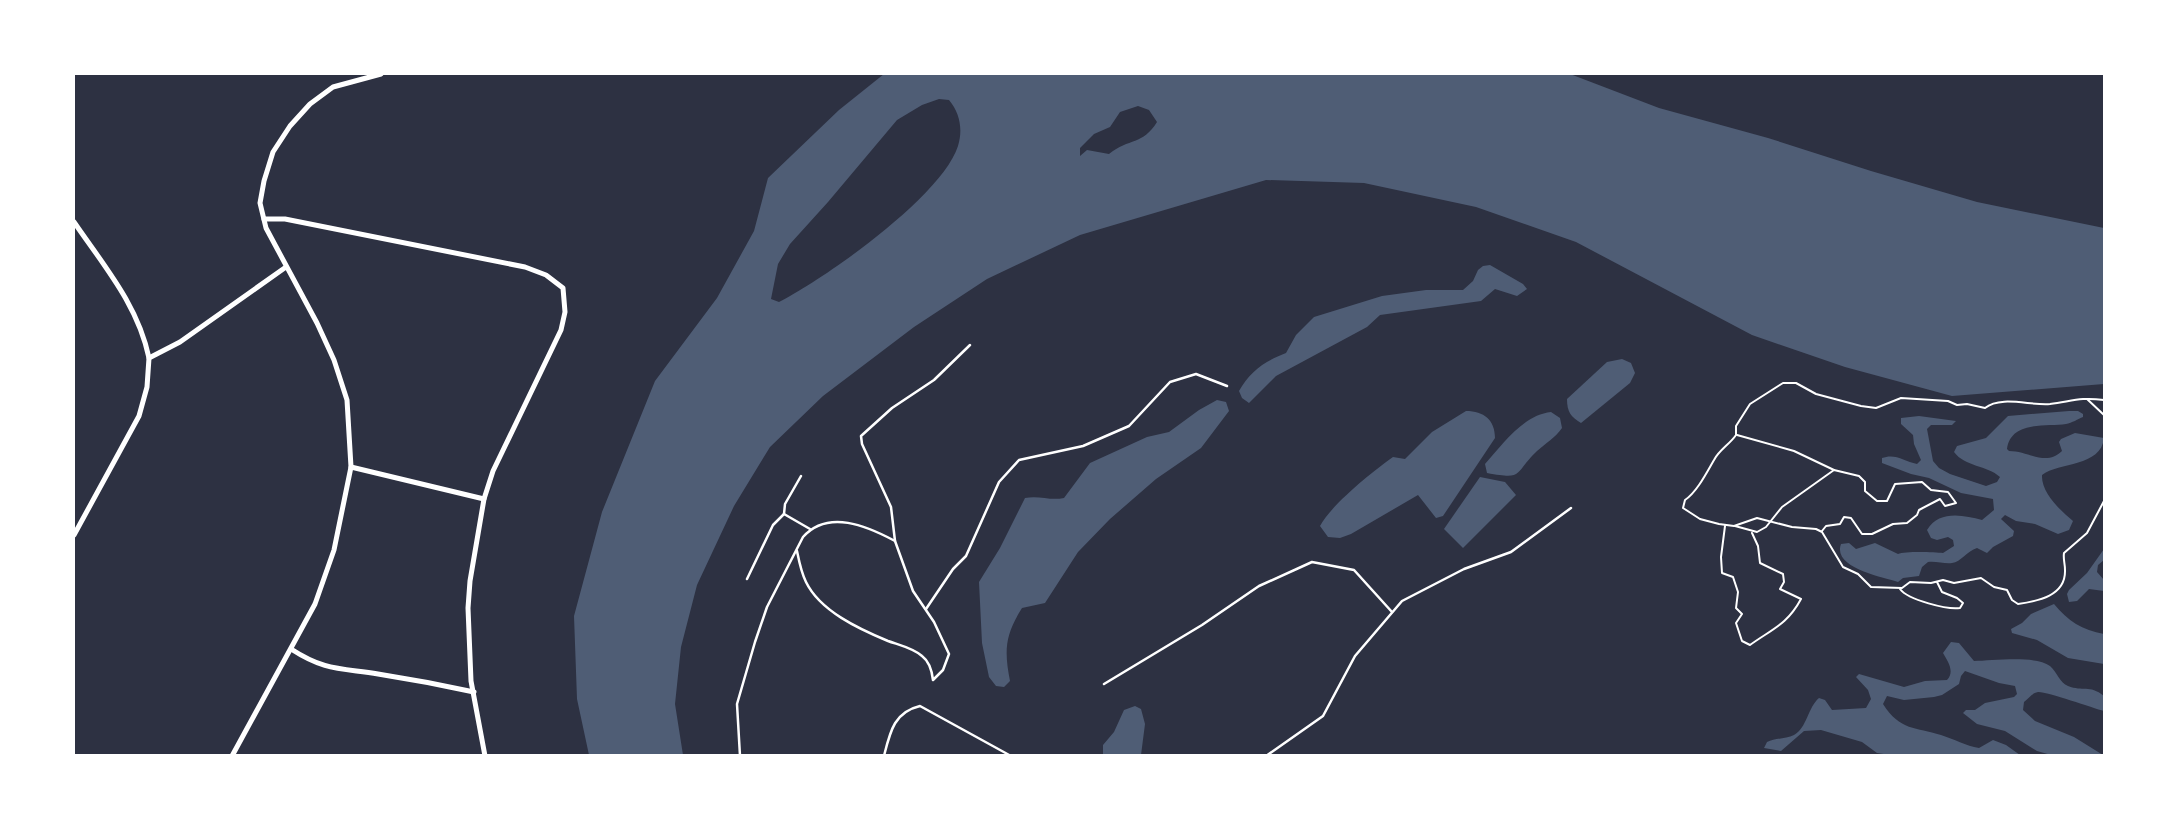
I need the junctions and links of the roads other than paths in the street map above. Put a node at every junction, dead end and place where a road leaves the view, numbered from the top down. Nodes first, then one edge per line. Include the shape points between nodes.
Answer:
1 (381, 74) edge
2 (264, 219) junction
3 (74, 222) edge
4 (286, 267) junction
5 (970, 345) dead end
6 (149, 358) junction
7 (1227, 386) dead end
8 (351, 467) junction
9 (801, 476) dead end
10 (484, 499) junction
11 (1571, 508) dead end
12 (784, 514) junction
13 (810, 529) junction
14 (74, 535) edge
15 (895, 541) junction
16 (797, 551) junction
17 (747, 579) dead end
18 (926, 609) junction
19 (1392, 612) junction
20 (291, 649) junction
21 (1104, 684) dead end
22 (474, 692) junction
23 (232, 755) edge
24 (485, 755) edge
25 (740, 755) edge
26 (884, 755) edge
27 (1012, 755) edge
28 (1266, 755) edge

1 - 2 street via 333,87 290,126 264,181 260,203
2 - 4 street
2 - 10 street via 285,219 525,267 563,288 565,312 555,345 493,471
3 - 6 street via 127,298 141,325
4 - 6 street via 180,342
4 - 8 street via 334,360 347,400
5 - 15 lane via 934,380 861,436 891,507
6 - 14 street via 139,416
7 - 18 lane via 1196,374 1170,382 1129,426 1083,446 1019,460 999,482 967,556
8 - 10 street
8 - 20 street via 334,550 315,604
9 - 12 lane
10 - 22 street via 468,608
11 - 19 lane via 1511,552 1464,569 1402,601
12 - 13 lane
12 - 17 lane via 773,525
13 - 15 lane via 841,522 863,526
13 - 16 lane
15 - 18 lane via 913,591
16 - 18 lane via 806,583 817,597 863,631 924,657 933,680 949,654
16 - 25 lane via 767,607 746,671 737,704
19 - 21 lane via 1354,570 1312,562 1259,586
19 - 28 lane via 1355,656 1323,716
20 - 22 street via 335,670
20 - 23 street
22 - 24 street
26 - 27 lane via 899,716 920,706

